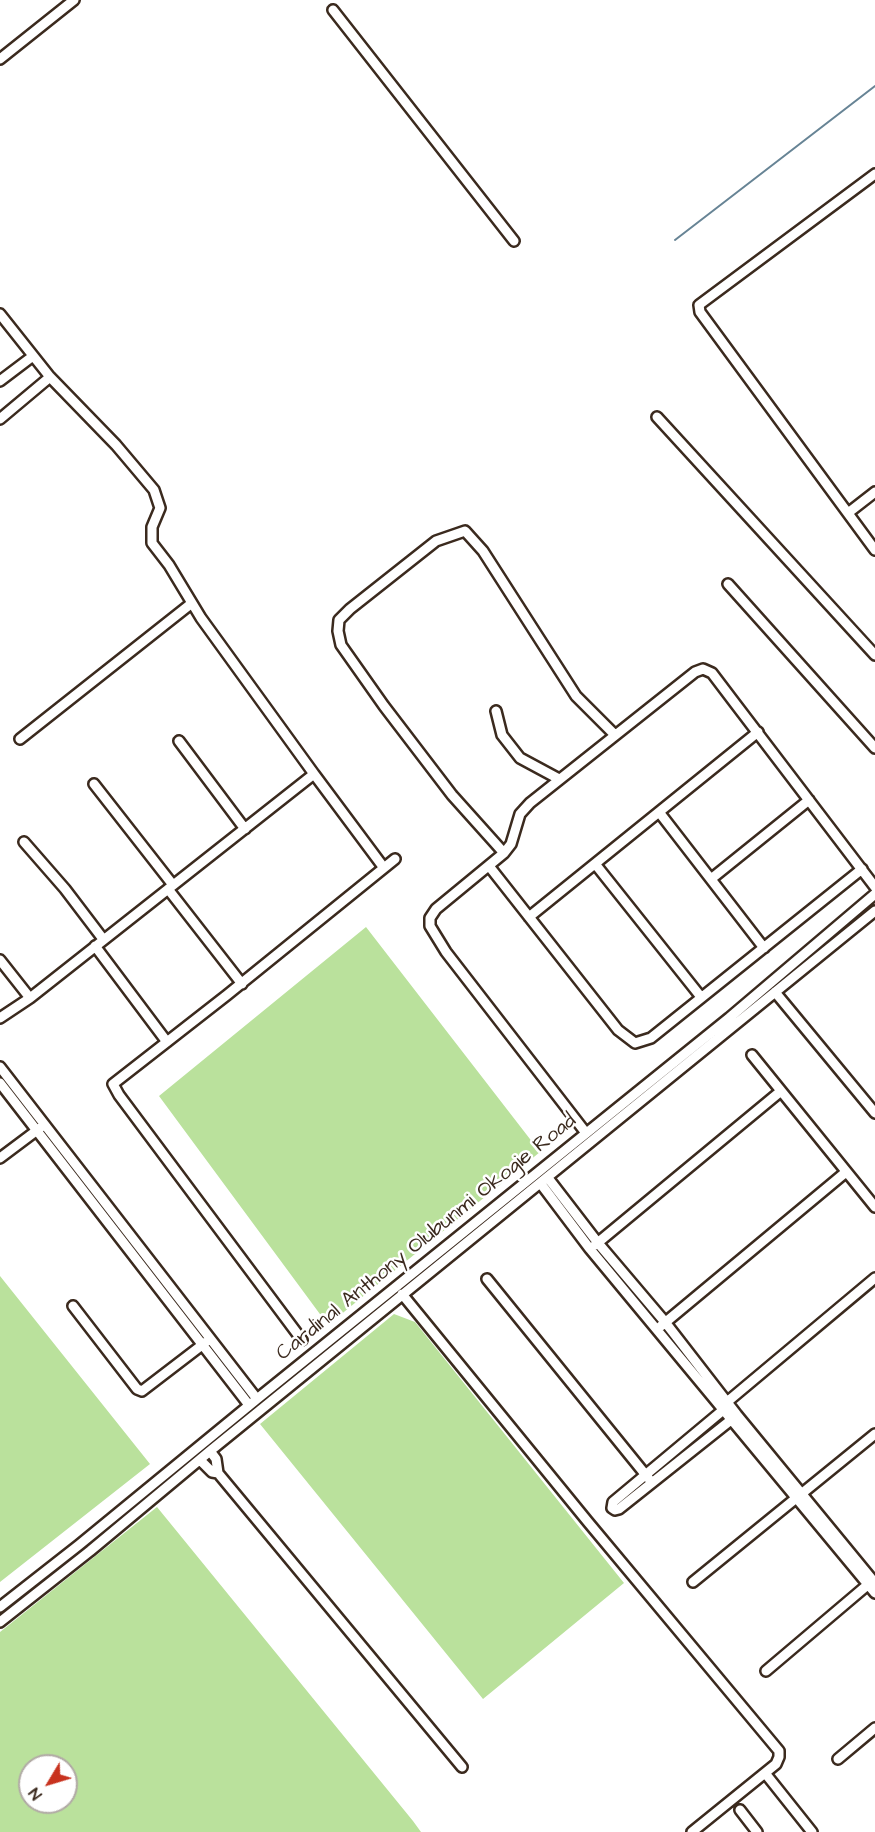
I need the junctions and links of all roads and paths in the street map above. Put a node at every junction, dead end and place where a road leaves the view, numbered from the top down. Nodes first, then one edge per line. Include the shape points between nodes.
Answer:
1 (74, 0) edge
2 (333, 10) dead end
3 (0, 59) edge
4 (875, 174) edge
5 (514, 241) dead end
6 (0, 314) edge
7 (3, 325) edge
8 (33, 356) junction
9 (50, 377) junction
10 (0, 381) edge
11 (657, 417) dead end
12 (0, 419) edge
13 (875, 492) edge
14 (848, 513) junction
15 (875, 550) edge
16 (728, 584) dead end
17 (192, 603) junction
18 (875, 655) edge
19 (496, 711) dead end
20 (758, 732) junction
21 (615, 735) junction
22 (20, 739) dead end
23 (179, 741) dead end
24 (875, 748) edge
25 (314, 774) junction
26 (560, 779) junction
27 (94, 784) dead end
28 (809, 800) junction
29 (659, 812) junction
30 (245, 829) junction
31 (24, 842) dead end
32 (504, 853) junction
33 (395, 860) dead end
34 (596, 865) junction
35 (489, 866) junction
36 (384, 868) junction
37 (862, 869) junction
38 (711, 879) junction
39 (170, 887) junction
40 (875, 887) edge
41 (875, 894) edge
42 (875, 911) edge
43 (529, 917) junction
44 (103, 939) junction
45 (95, 946) junction
46 (764, 948) junction
47 (0, 960) edge
48 (242, 984) junction
49 (775, 992) junction
50 (30, 998) junction
51 (701, 998) junction
52 (0, 1018) edge
53 (167, 1042) junction
54 (752, 1055) dead end
55 (0, 1067) edge
56 (0, 1083) edge
57 (781, 1091) junction
58 (875, 1113) edge
59 (41, 1127) junction
60 (586, 1133) junction
61 (0, 1158) edge
62 (846, 1172) junction
63 (544, 1181) junction
64 (875, 1207) edge
65 (491, 1210) junction
66 (498, 1218) junction
67 (594, 1246) junction
68 (875, 1278) edge
69 (487, 1279) dead end
70 (402, 1294) junction
71 (73, 1306) dead end
72 (665, 1322) junction
73 (657, 1329) junction
74 (302, 1340) dead end
75 (207, 1341) junction
76 (253, 1402) junction
77 (727, 1405) junction
78 (734, 1417) junction
79 (875, 1434) edge
80 (210, 1451) junction
81 (200, 1460) junction
82 (218, 1473) junction
83 (650, 1479) junction
84 (800, 1496) junction
85 (693, 1582) dead end
86 (873, 1582) edge
87 (875, 1593) edge
88 (0, 1607) edge
89 (0, 1622) edge
90 (766, 1671) dead end
91 (875, 1728) edge
92 (838, 1759) dead end
93 (462, 1767) dead end
94 (765, 1773) junction
95 (740, 1810) dead end
96 (692, 1832) edge
97 (757, 1832) edge
98 (812, 1832) edge

1 - 3 street
2 - 5 street
4 - 14 street via 699,305 700,312
6 - 7 street
7 - 8 street
8 - 9 street
8 - 10 street
9 - 12 street
9 - 17 street via 154,490 160,508 152,527 152,543
11 - 18 street
13 - 14 street
14 - 15 street
16 - 24 street
17 - 22 street
17 - 25 street
19 - 26 street via 502,735 520,758
20 - 21 street via 712,673 703,669
20 - 28 street
20 - 29 street
21 - 26 street
21 - 32 street via 576,696 483,551 465,531 436,542 339,620 341,645 384,706 452,795
23 - 30 street
25 - 30 street
25 - 36 street
26 - 32 street via 524,809
27 - 39 street
28 - 37 street
28 - 38 street
29 - 34 street
29 - 38 street
30 - 39 street
31 - 44 street
32 - 35 street
33 - 36 street
34 - 43 street
34 - 51 street
35 - 43 street
35 - 60 street via 436,909 430,926
36 - 48 street
37 - 40 street
37 - 46 street
38 - 46 street
39 - 44 street
39 - 48 street
41 - 60 street, Cardinal Anthony Olubunmi Okogie Road
42 - 49 street, Cardinal Anthony Olubunmi Okogie Road
43 - 51 street via 618,1030 635,1043 651,1038
44 - 45 street
45 - 50 street
45 - 53 street
46 - 51 street
47 - 50 street
48 - 53 street
49 - 58 street
49 - 63 street, Cardinal Anthony Olubunmi Okogie Road
50 - 52 street
53 - 74 street via 113,1084
54 - 57 street
55 - 59 street
56 - 59 street
57 - 62 street
57 - 67 street
59 - 61 street
59 - 75 street
60 - 65 street, Cardinal Anthony Olubunmi Okogie Road
62 - 64 street
62 - 72 street
63 - 66 street, Cardinal Anthony Olubunmi Okogie Road
63 - 67 street
65 - 66 street
65 - 76 street, Cardinal Anthony Olubunmi Okogie Road
66 - 70 street, Cardinal Anthony Olubunmi Okogie Road
67 - 72 street
67 - 73 street
68 - 77 street
69 - 83 street
70 - 80 street, Cardinal Anthony Olubunmi Okogie Road
70 - 94 street via 773,1744 779,1757
71 - 75 street via 142,1391
72 - 73 street
72 - 77 street
73 - 77 street
75 - 76 street
76 - 88 street, Cardinal Anthony Olubunmi Okogie Road
77 - 78 street
77 - 83 street
78 - 83 street
78 - 84 street
79 - 84 street
80 - 81 street, Cardinal Anthony Olubunmi Okogie Road
80 - 82 street
81 - 82 street
81 - 89 street, Cardinal Anthony Olubunmi Okogie Road
82 - 93 street
84 - 85 street
84 - 86 street
86 - 87 street
86 - 90 street
91 - 92 street
94 - 96 street
94 - 98 street
95 - 97 street

